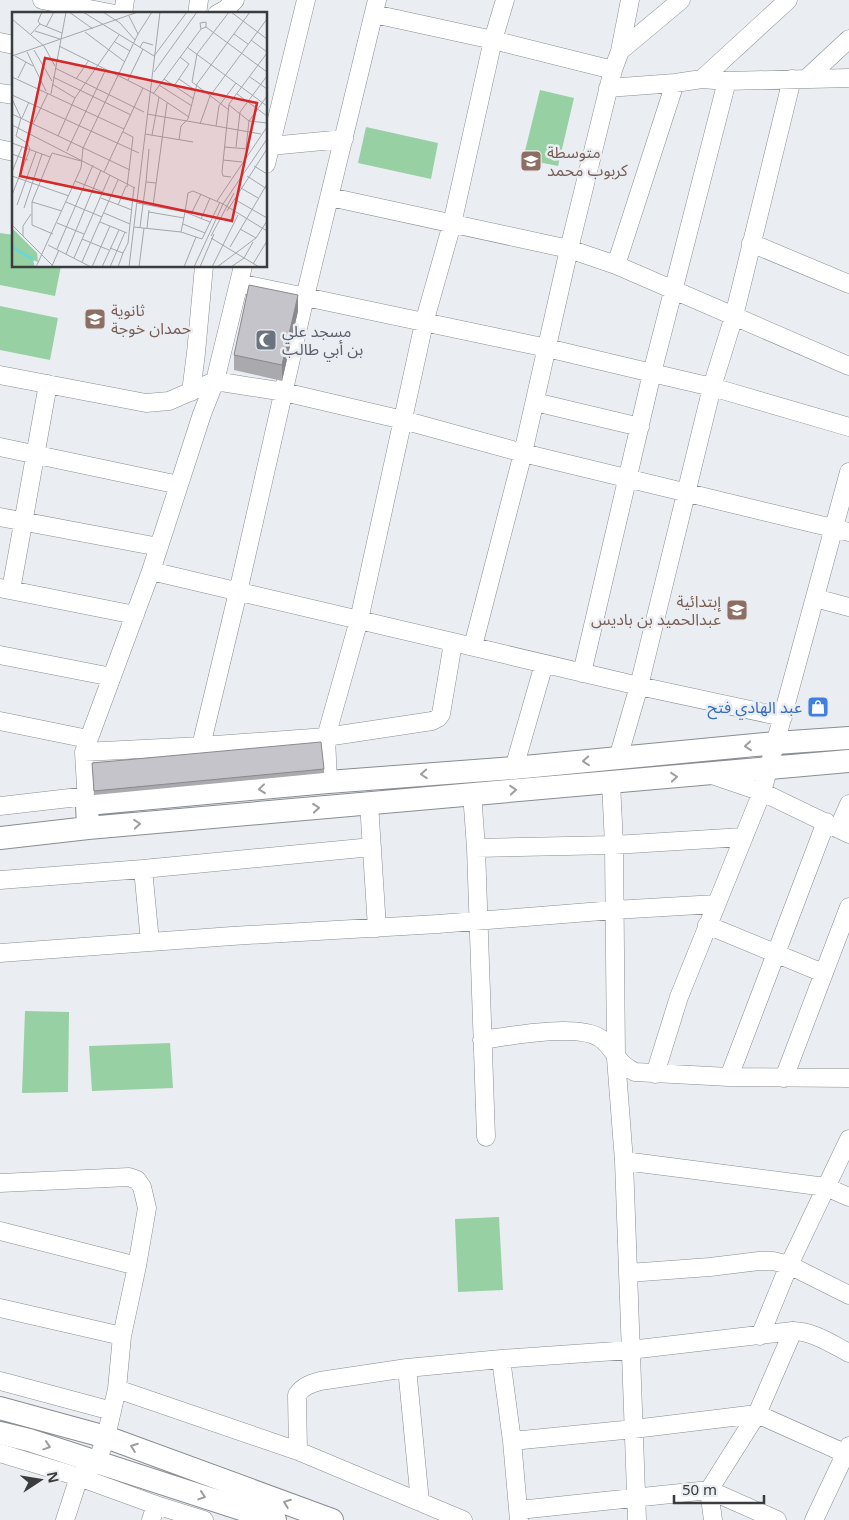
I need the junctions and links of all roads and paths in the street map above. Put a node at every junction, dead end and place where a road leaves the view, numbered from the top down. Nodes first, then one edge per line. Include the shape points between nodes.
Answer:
1 (235, 0) edge
2 (505, 0) edge
3 (630, 0) edge
4 (681, 0) edge
5 (788, 0) edge
6 (47, 4) edge
7 (306, 4) edge
8 (376, 7) edge
9 (101, 12) edge
10 (221, 12) edge
11 (493, 40) junction
12 (849, 40) edge
13 (620, 51) junction
14 (613, 70) junction
15 (849, 78) edge
16 (702, 79) junction
17 (799, 79) junction
18 (727, 81) junction
19 (675, 83) junction
20 (608, 88) junction
21 (344, 139) junction
22 (270, 146) junction
23 (268, 155) edge
24 (330, 197) junction
25 (452, 224) junction
26 (751, 242) junction
27 (569, 249) junction
28 (616, 265) junction
29 (204, 268) edge
30 (241, 274) edge
31 (849, 284) edge
32 (673, 290) junction
33 (304, 297) junction
34 (734, 316) junction
35 (424, 323) junction
36 (547, 348) junction
37 (849, 366) edge
38 (652, 373) junction
39 (0, 375) edge
40 (215, 381) junction
41 (48, 384) junction
42 (712, 387) junction
43 (191, 392) junction
44 (284, 392) junction
45 (535, 402) junction
46 (403, 420) junction
47 (640, 427) junction
48 (849, 427) edge
49 (0, 447) edge
50 (524, 452) junction
51 (34, 454) junction
52 (849, 472) edge
53 (627, 478) junction
54 (179, 485) junction
55 (686, 491) junction
56 (0, 518) edge
57 (22, 522) junction
58 (842, 530) edge
59 (159, 547) junction
60 (151, 571) junction
61 (5, 589) edge
62 (238, 592) junction
63 (815, 598) junction
64 (849, 607) edge
65 (135, 616) junction
66 (359, 620) junction
67 (453, 643) junction
68 (473, 646) junction
69 (0, 655) edge
70 (544, 664) junction
71 (582, 673) junction
72 (112, 677) junction
73 (639, 686) junction
74 (783, 717) junction
75 (0, 721) edge
76 (326, 737) junction
77 (849, 738) edge
78 (776, 743) junction
79 (86, 745) junction
80 (201, 746) junction
81 (618, 758) junction
82 (849, 761) edge
83 (514, 768) junction
84 (769, 768) junction
85 (709, 774) junction
86 (328, 782) junction
87 (611, 782) junction
88 (762, 792) junction
89 (472, 794) junction
90 (87, 800) junction
91 (369, 803) junction
92 (849, 804) edge
93 (0, 806) edge
94 (88, 828) junction
95 (838, 828) edge
96 (743, 837) junction
97 (0, 838) edge
98 (614, 844) junction
99 (372, 847) junction
100 (476, 848) junction
101 (143, 869) junction
102 (0, 880) edge
103 (716, 904) junction
104 (849, 907) edge
105 (614, 910) junction
106 (478, 921) junction
107 (707, 925) junction
108 (846, 925) edge
109 (377, 928) junction
110 (150, 942) junction
111 (0, 953) edge
112 (776, 953) junction
113 (823, 973) junction
114 (482, 1040) junction
115 (616, 1058) junction
116 (655, 1074) junction
117 (728, 1077) junction
118 (849, 1077) edge
119 (784, 1078) junction
120 (486, 1138) dead end
121 (849, 1139) edge
122 (624, 1160) junction
123 (0, 1183) edge
124 (826, 1186) junction
125 (849, 1197) edge
126 (0, 1231) edge
127 (789, 1265) junction
128 (137, 1266) junction
129 (628, 1273) junction
130 (849, 1295) edge
131 (0, 1308) edge
132 (793, 1331) junction
133 (122, 1336) junction
134 (760, 1336) junction
135 (630, 1350) junction
136 (849, 1353) edge
137 (501, 1359) junction
138 (407, 1368) junction
139 (0, 1381) edge
140 (117, 1389) junction
141 (0, 1408) edge
142 (112, 1411) junction
143 (757, 1414) junction
144 (634, 1429) junction
145 (0, 1433) edge
146 (106, 1437) junction
147 (512, 1441) junction
148 (848, 1451) edge
149 (298, 1452) junction
150 (0, 1453) edge
151 (96, 1462) junction
152 (79, 1477) junction
153 (709, 1490) junction
154 (636, 1498) junction
155 (420, 1502) junction
156 (153, 1512) edge
157 (519, 1515) edge
158 (65, 1520) edge
159 (204, 1520) edge
160 (275, 1520) edge
161 (332, 1520) edge
162 (463, 1520) edge
163 (637, 1520) edge
164 (713, 1520) edge
165 (777, 1520) edge
166 (814, 1520) edge

1 - 10 street
2 - 11 street
3 - 13 street
4 - 13 street
5 - 16 street
6 - 9 street
7 - 22 street
8 - 11 street
8 - 21 street
11 - 14 street
11 - 25 street
12 - 17 street
13 - 14 street
14 - 20 street
15 - 17 street
16 - 18 street
16 - 19 street
17 - 18 street
17 - 26 street
18 - 32 street
19 - 20 street
19 - 28 street
20 - 27 street
21 - 22 street
21 - 24 street
22 - 23 street
24 - 25 street
24 - 33 street
25 - 27 street
25 - 35 street
26 - 31 street
26 - 34 street
27 - 28 street
27 - 36 street
28 - 32 street
29 - 43 street
30 - 33 street
30 - 40 street
32 - 34 street
32 - 38 street
33 - 35 street
33 - 44 street
34 - 37 street
34 - 42 street
35 - 36 street
35 - 46 street
36 - 38 street
36 - 45 street
38 - 42 street
38 - 47 street
39 - 41 street
40 - 43 street
40 - 44 street
40 - 54 street
41 - 43 street via 146,403 169,401
41 - 51 street
42 - 48 street
42 - 55 street
44 - 46 street
44 - 62 street
45 - 47 street
45 - 50 street
46 - 50 street
46 - 66 street
47 - 53 street
49 - 51 street
50 - 53 street
50 - 68 street
51 - 54 street
51 - 57 street
52 - 58 street
53 - 55 street
53 - 71 street
54 - 59 street
55 - 58 street
55 - 73 street
56 - 57 street
57 - 59 street
57 - 61 street
58 - 63 street
59 - 60 street
60 - 62 street
60 - 65 street
61 - 65 street
62 - 66 street
62 - 80 street
63 - 64 street
63 - 74 street
65 - 72 street
66 - 67 street
66 - 76 street
67 - 68 street
67 - 76 street via 443,706 438,718
68 - 70 street
69 - 72 street
70 - 71 street
70 - 83 street
71 - 73 street
72 - 79 street
73 - 74 street
73 - 81 street
74 - 78 street
75 - 79 street
76 - 80 street
76 - 86 street
77 - 78 main road
78 -> 81 main road
78 - 84 street
79 - 80 street
79 - 90 street
81 -> 83 main road
82 - 84 main road
83 -> 86 main road
84 - 85 main road
84 - 88 street
87 -> 85 main road
85 - 88 street
86 -> 90 main road
89 -> 87 main road
87 - 98 street
88 - 95 street
88 - 96 street
89 - 91 main road
89 - 100 street
90 - 93 street
90 - 94 main road
94 -> 91 main road
91 - 99 street
92 - 95 street
94 - 97 main road
95 - 112 street
96 - 98 street
96 - 103 street
98 - 100 street
98 - 105 street
99 - 101 street
99 - 109 street
100 - 106 street
101 - 102 street
101 - 110 street
103 - 105 street
103 - 107 street
104 - 108 street
105 - 106 street
105 - 115 street
106 - 109 street
106 - 114 street
107 - 112 street
107 - 116 street via 679,997
108 - 113 street
109 - 110 street
110 - 111 street
112 - 113 street
112 - 117 street
113 - 119 street
114 - 115 street via 579,1031 602,1039
114 - 120 street
115 - 116 street via 635,1072
115 - 122 street
116 - 117 street
117 - 119 street
118 - 119 street
121 - 124 street
122 - 124 street
122 - 129 street
123 - 128 street via 115,1177 137,1180 147,1208
124 - 125 street
124 - 127 street
126 - 128 street
127 - 129 street via 759,1261
127 - 130 street
127 - 134 street
128 - 133 street
129 - 135 street
131 - 133 street
132 - 134 street
132 - 136 street via 811,1334
132 - 143 street
133 - 140 street
134 - 135 street
135 - 137 street
135 - 144 street
137 - 138 street
137 - 147 street
138 - 149 street via 320,1381 301,1389 296,1402
138 - 155 street
139 - 142 street
140 - 142 street
140 - 149 street
141 - 146 main road
142 - 146 street
143 - 144 street
143 - 148 street
143 - 153 street
144 - 147 street
144 - 154 street
145 -> 151 main road
146 - 151 street
161 -> 146 main road
147 - 157 street
148 - 166 street
149 - 155 street
150 - 152 street
151 - 152 street
151 -> 160 main road
152 - 156 street
152 - 158 street
153 - 154 street
153 - 164 street
153 - 165 street
154 - 157 street
154 - 163 street
155 - 162 street
156 - 159 street

